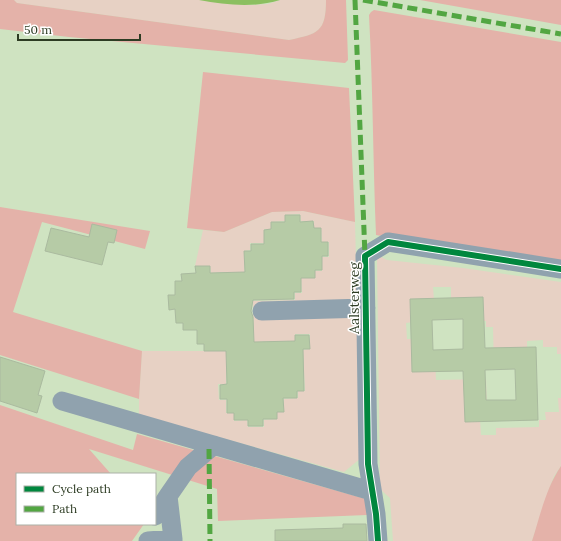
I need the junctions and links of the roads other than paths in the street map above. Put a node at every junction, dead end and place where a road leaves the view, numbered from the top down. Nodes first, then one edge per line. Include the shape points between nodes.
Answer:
1 (561, 269) edge
2 (366, 308) junction
3 (262, 311) dead end
4 (62, 401) dead end
5 (214, 445) junction
6 (372, 491) junction
7 (168, 496) junction
8 (156, 514) edge
9 (149, 525) edge
10 (173, 540) edge
11 (139, 541) edge
12 (148, 541) edge
13 (378, 541) edge

1 - 2 street, Aalsterweg via 388,242 365,256
2 - 3 street
2 - 6 street, Aalsterweg via 368,464
4 - 5 street
5 - 6 street
5 - 7 street via 188,467
6 - 13 street, Aalsterweg
7 - 8 street
7 - 10 street
9 - 11 street
10 - 12 street

